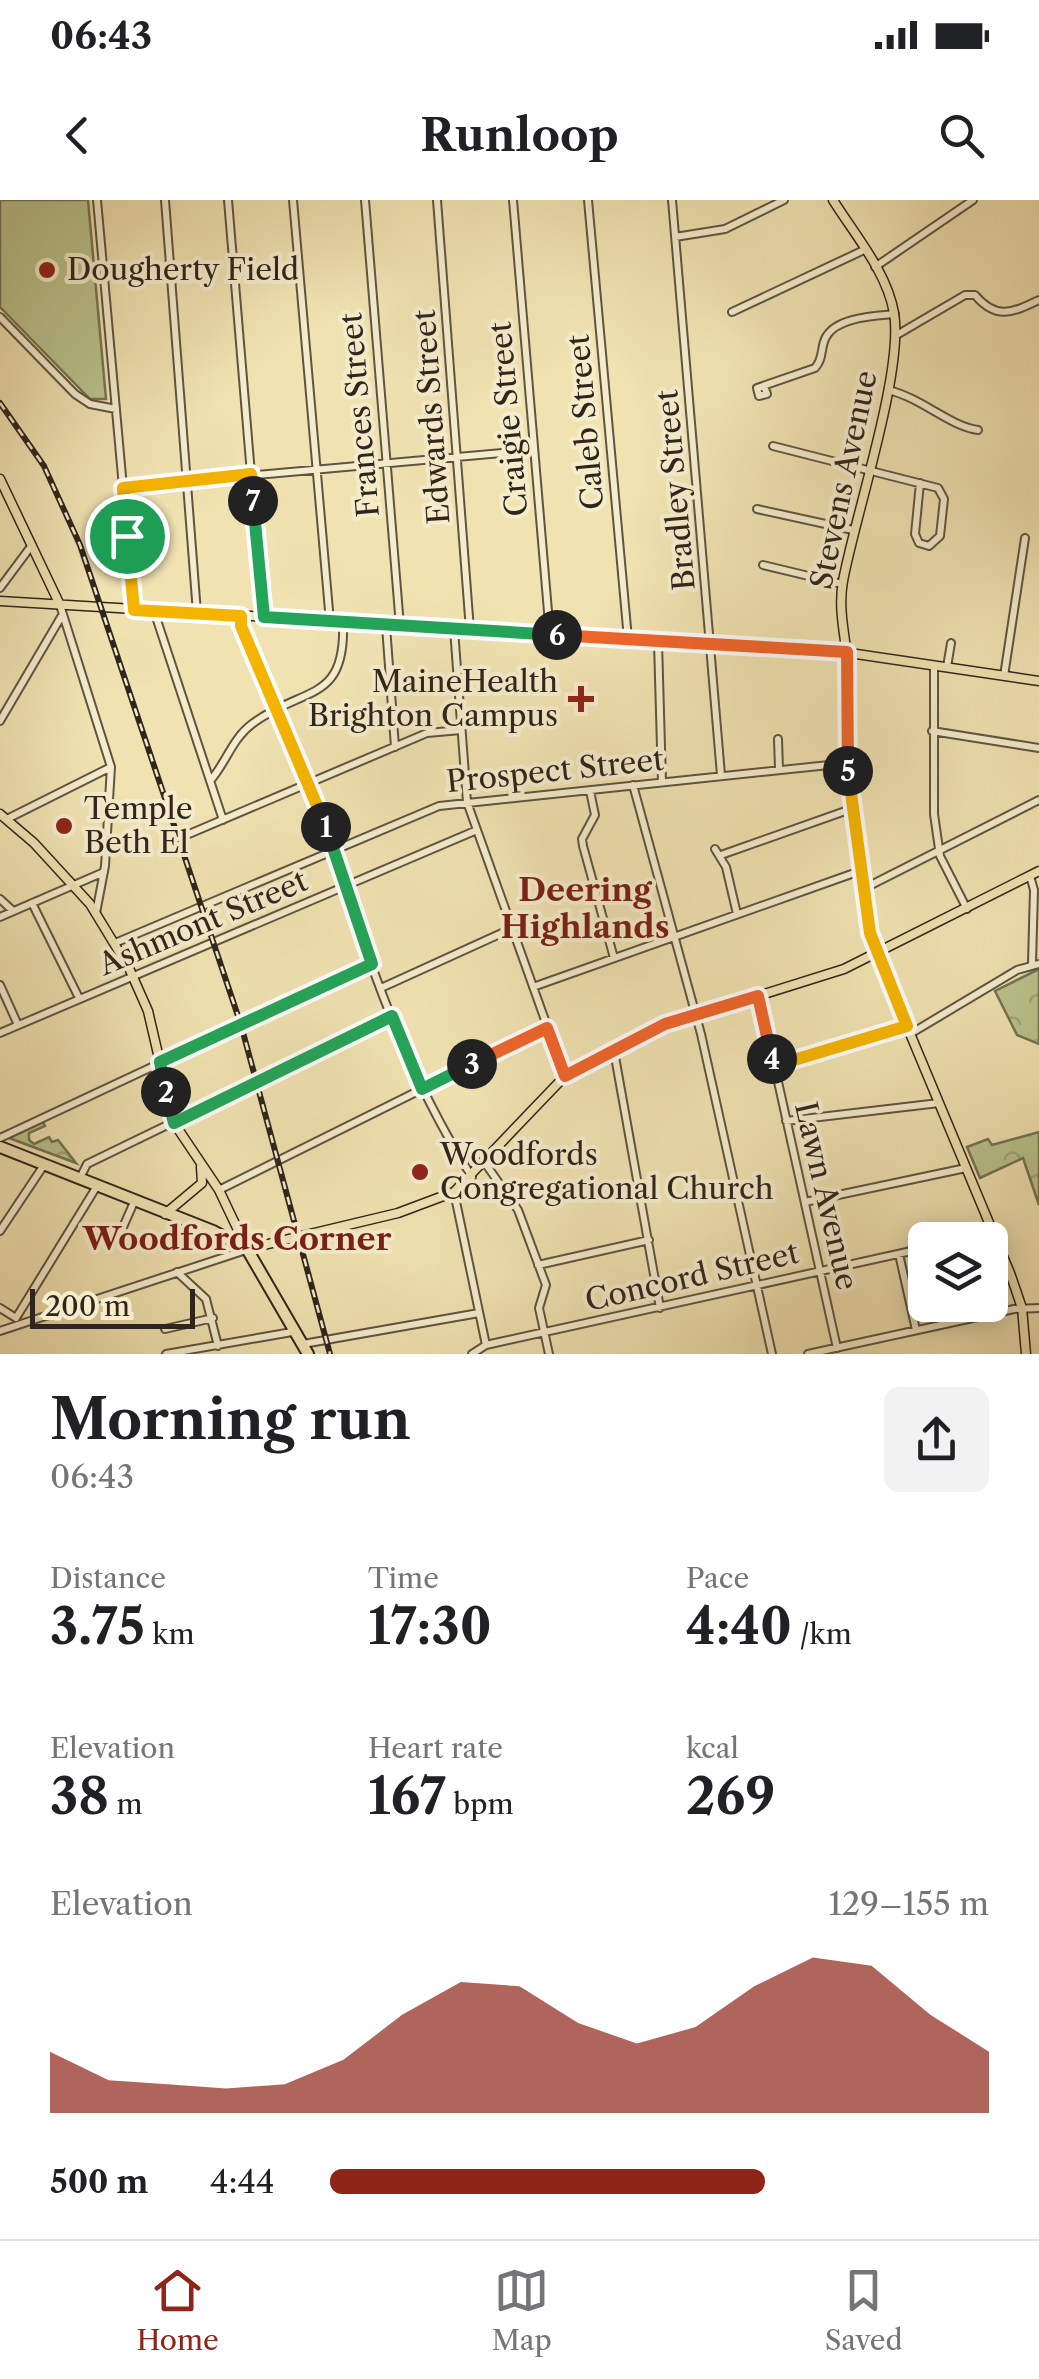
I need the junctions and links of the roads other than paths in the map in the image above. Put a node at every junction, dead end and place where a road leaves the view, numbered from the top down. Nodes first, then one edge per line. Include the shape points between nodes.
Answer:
1 (97, 200) edge
2 (165, 200) edge
3 (228, 200) edge
4 (294, 200) edge
5 (365, 200) edge
6 (437, 200) edge
7 (512, 200) edge
8 (588, 200) edge
9 (672, 200) edge
10 (784, 200) edge
11 (834, 200) edge
12 (958, 200) edge
13 (974, 200) edge
14 (952, 212) junction
15 (675, 236) junction
16 (864, 250) junction
17 (875, 267) junction
18 (1039, 300) edge
19 (732, 312) dead end
20 (895, 314) junction
21 (0, 318) edge
22 (895, 336) junction
23 (764, 386) dead end
24 (887, 389) junction
25 (116, 409) junction
26 (978, 430) dead end
27 (774, 446) dead end
28 (534, 450) junction
29 (458, 457) junction
30 (386, 462) junction
31 (316, 468) junction
32 (868, 468) junction
33 (251, 474) junction
34 (0, 478) edge
35 (186, 480) junction
36 (920, 483) junction
37 (123, 488) junction
38 (757, 509) dead end
39 (853, 530) junction
40 (1024, 538) dead end
41 (33, 544) junction
42 (764, 564) dead end
43 (842, 584) junction
44 (0, 588) edge
45 (0, 601) edge
46 (60, 605) junction
47 (134, 610) junction
48 (154, 611) junction
49 (198, 613) junction
50 (61, 616) junction
51 (241, 616) junction
52 (264, 617) junction
53 (330, 622) junction
54 (343, 623) junction
55 (386, 626) junction
56 (400, 626) junction
57 (454, 629) junction
58 (470, 630) junction
59 (550, 635) junction
60 (628, 639) junction
61 (658, 642) junction
62 (950, 644) dead end
63 (713, 645) junction
64 (847, 652) junction
65 (934, 666) junction
66 (947, 668) junction
67 (1004, 676) junction
68 (1039, 681) edge
69 (277, 710) junction
70 (0, 722) edge
71 (460, 730) junction
72 (931, 731) junction
73 (778, 739) dead end
74 (394, 748) junction
75 (1039, 748) edge
76 (848, 763) junction
77 (111, 766) junction
78 (779, 768) junction
79 (721, 776) junction
80 (210, 781) junction
81 (662, 782) junction
82 (310, 784) junction
83 (633, 784) junction
84 (590, 791) junction
85 (1039, 800) edge
86 (467, 802) junction
87 (851, 808) junction
88 (3, 816) edge
89 (223, 820) junction
90 (477, 830) junction
91 (189, 834) dead end
92 (332, 850) junction
93 (939, 852) junction
94 (860, 871) junction
95 (104, 872) junction
96 (1034, 874) edge
97 (74, 885) junction
98 (344, 888) junction
99 (863, 889) junction
100 (0, 899) edge
101 (32, 903) junction
102 (966, 908) junction
103 (14, 911) junction
104 (96, 913) junction
105 (737, 914) junction
106 (0, 916) edge
107 (513, 928) junction
108 (673, 936) junction
109 (115, 943) junction
110 (877, 954) junction
111 (614, 958) junction
112 (1035, 963) edge
113 (372, 964) junction
114 (133, 976) junction
115 (0, 985) edge
116 (533, 987) junction
117 (381, 988) junction
118 (758, 996) junction
119 (80, 998) junction
120 (696, 1014) junction
121 (392, 1016) junction
122 (18, 1025) junction
123 (547, 1028) junction
124 (908, 1030) junction
125 (0, 1033) edge
126 (614, 1051) junction
127 (160, 1062) junction
128 (774, 1066) junction
129 (565, 1076) junction
130 (422, 1089) junction
131 (939, 1102) junction
132 (786, 1121) junction
133 (174, 1123) junction
134 (0, 1138) edge
135 (0, 1147) edge
136 (200, 1163) junction
137 (486, 1163) junction
138 (44, 1165) junction
139 (966, 1168) junction
140 (472, 1178) junction
141 (80, 1179) junction
142 (202, 1183) junction
143 (97, 1186) junction
144 (217, 1188) junction
145 (454, 1192) junction
146 (134, 1202) junction
147 (805, 1202) junction
148 (165, 1214) junction
149 (988, 1222) edge
150 (0, 1231) edge
151 (649, 1240) junction
152 (110, 1246) dead end
153 (247, 1249) junction
154 (908, 1252) edge
155 (899, 1254) junction
156 (538, 1265) junction
157 (176, 1271) junction
158 (820, 1272) junction
159 (1008, 1272) edge
160 (756, 1285) junction
161 (0, 1308) edge
162 (660, 1308) junction
163 (1022, 1308) junction
164 (1039, 1308) edge
165 (479, 1313) junction
166 (214, 1318) junction
167 (18, 1321) junction
168 (0, 1330) edge
169 (166, 1330) dead end
170 (916, 1330) junction
171 (292, 1332) junction
172 (544, 1332) junction
173 (486, 1345) junction
174 (218, 1346) junction
175 (837, 1348) junction
176 (303, 1351) edge
177 (166, 1354) edge
178 (472, 1354) edge
179 (549, 1354) edge
180 (772, 1354) edge
181 (808, 1354) edge
182 (1026, 1354) edge

1 - 25 street
2 - 35 street
3 - 33 street
4 - 31 street
5 - 30 street, Frances Street
6 - 29 street, Edwards Street
7 - 28 street, Craigie Street
8 - 60 street, Caleb Street
9 - 15 street, Bradley Street
10 - 15 street via 725,229
11 - 16 main road, Stevens Avenue
12 - 14 street
13 - 14 street
14 - 17 street
15 - 63 street, Bradley Street
16 - 17 main road, Stevens Avenue
16 - 19 street
17 - 20 main road, Stevens Avenue
18 - 22 street via 999,314 975,295 965,296
20 - 22 main road, Stevens Avenue
20 - 23 street via 836,328 815,368
21 - 25 street via 84,401
22 - 24 main road, Stevens Avenue
24 - 26 street
24 - 32 main road, Stevens Avenue
25 - 37 street
27 - 32 street
28 - 29 street
28 - 59 street, Craigie Street
29 - 30 street
29 - 58 street, Edwards Street
30 - 31 street
30 - 56 street, Frances Street
31 - 33 street
31 - 53 street
32 - 36 street
32 - 39 main road, Stevens Avenue
33 - 35 street
33 - 52 street
34 - 41 main road
35 - 37 street
35 - 49 street
36 - 36 street via 944,497 939,538 930,546 915,536
37 - 47 street
38 - 39 street
39 - 43 main road, Stevens Avenue
40 - 67 street
41 - 44 street
41 - 46 main road
42 - 43 street
43 - 64 main road, Stevens Avenue
45 - 46 main road
46 - 47 main road
46 - 50 street
47 - 48 main road
48 - 49 main road
48 - 80 street
49 - 51 main road
50 - 70 street
50 - 77 street
51 - 52 main road
51 - 69 street
52 - 53 main road
53 - 54 main road
54 - 55 main road
54 - 69 street via 342,662 332,681
55 - 56 main road
55 - 74 street
56 - 57 main road
57 - 58 main road
57 - 71 street
58 - 59 main road
59 - 60 main road
60 - 61 main road
61 - 63 main road
61 - 81 street
62 - 66 street
63 - 64 main road
63 - 79 street, Bradley Street
64 - 65 main road
64 - 76 main road, Stevens Avenue
65 - 66 main road
65 - 72 street
66 - 67 main road
67 - 68 main road
69 - 80 street via 243,732
69 - 82 street
71 - 74 street via 427,733
71 - 86 street
72 - 75 street
72 - 93 street
73 - 78 street
74 - 82 street
76 - 78 street, Prospect Street
76 - 87 main road, Stevens Avenue
77 - 88 street
77 - 95 street
78 - 79 street, Prospect Street
79 - 81 street, Prospect Street
80 - 89 street
81 - 83 street, Prospect Street
82 - 89 street
82 - 92 street
83 - 84 street, Prospect Street
83 - 108 street
84 - 86 street, Prospect Street
84 - 111 street via 595,815 583,846
85 - 93 street
86 - 90 street
86 - 92 street, Prospect Street via 432,808
87 - 94 main road, Stevens Avenue
87 - 105 street via 718,852
88 - 97 main road
89 - 91 street
90 - 98 street, Ashmont Street
90 - 107 street
92 - 98 street
92 - 109 street, Prospect Street
93 - 99 street
93 - 102 street
94 - 99 main road, Stevens Avenue
94 - 105 street
95 - 97 street
95 - 104 street
96 - 102 main road
96 - 112 street
97 - 101 street
97 - 104 main road
98 - 113 street
98 - 114 street, Ashmont Street
99 - 110 main road, Stevens Avenue
100 - 103 street
101 - 103 street
101 - 119 street
102 - 110 main road
103 - 106 street
104 - 109 main road
105 - 108 street
107 - 116 street
107 - 117 street
108 - 111 street
108 - 120 street
109 - 114 main road
110 - 118 main road
110 - 124 main road, Stevens Avenue
111 - 116 street
112 - 124 street
113 - 117 street
113 - 127 street
114 - 119 street, Ashmont Street
114 - 127 main road
115 - 122 street
116 - 123 street
117 - 121 street
118 - 120 main road
118 - 128 street, Lawn Avenue
119 - 122 street, Ashmont Street
120 - 126 main road
120 - 160 street
121 - 130 street
121 - 133 street
122 - 125 street, Ashmont Street
123 - 129 street
123 - 130 street
124 - 128 street
124 - 131 main road, Stevens Avenue
126 - 129 main road
126 - 151 street
127 - 133 main road
127 - 134 street
128 - 132 street, Lawn Avenue
129 - 137 main road
130 - 140 street
130 - 144 street
131 - 132 street
131 - 139 main road, Stevens Avenue
132 - 147 street, Lawn Avenue
133 - 136 main road
133 - 141 street via 88,1164
135 - 138 highway
136 - 142 main road
136 - 144 main road
137 - 140 main road
137 - 156 street via 510,1196
138 - 141 highway
138 - 150 street
139 - 147 street
139 - 149 main road, Stevens Avenue
140 - 145 main road
141 - 143 highway
142 - 144 street
142 - 148 main road
143 - 146 highway
143 - 167 street
144 - 153 main road
145 - 153 main road
145 - 165 street
146 - 148 highway
146 - 152 street
147 - 158 street, Lawn Avenue
148 - 153 highway
151 - 156 street
151 - 162 street
153 - 157 street
153 - 171 highway
154 - 155 street, Concord Street
155 - 158 street, Concord Street
155 - 170 street
156 - 172 street via 548,1290 539,1308
157 - 166 street via 202,1293
157 - 167 street
158 - 160 street, Concord Street
158 - 175 street, Lawn Avenue
159 - 163 main road, Stevens Avenue
160 - 162 street, Concord Street
160 - 180 street
161 - 167 street
162 - 172 street, Concord Street
163 - 164 street
163 - 170 street
163 - 182 main road, Stevens Avenue
165 - 173 street
165 - 176 street via 313,1339
166 - 169 street
166 - 174 street
167 - 168 street
170 - 175 street
171 - 174 street
171 - 176 highway
172 - 173 street, Concord Street
172 - 179 street
173 - 178 street, Concord Street
174 - 177 street
175 - 181 street

